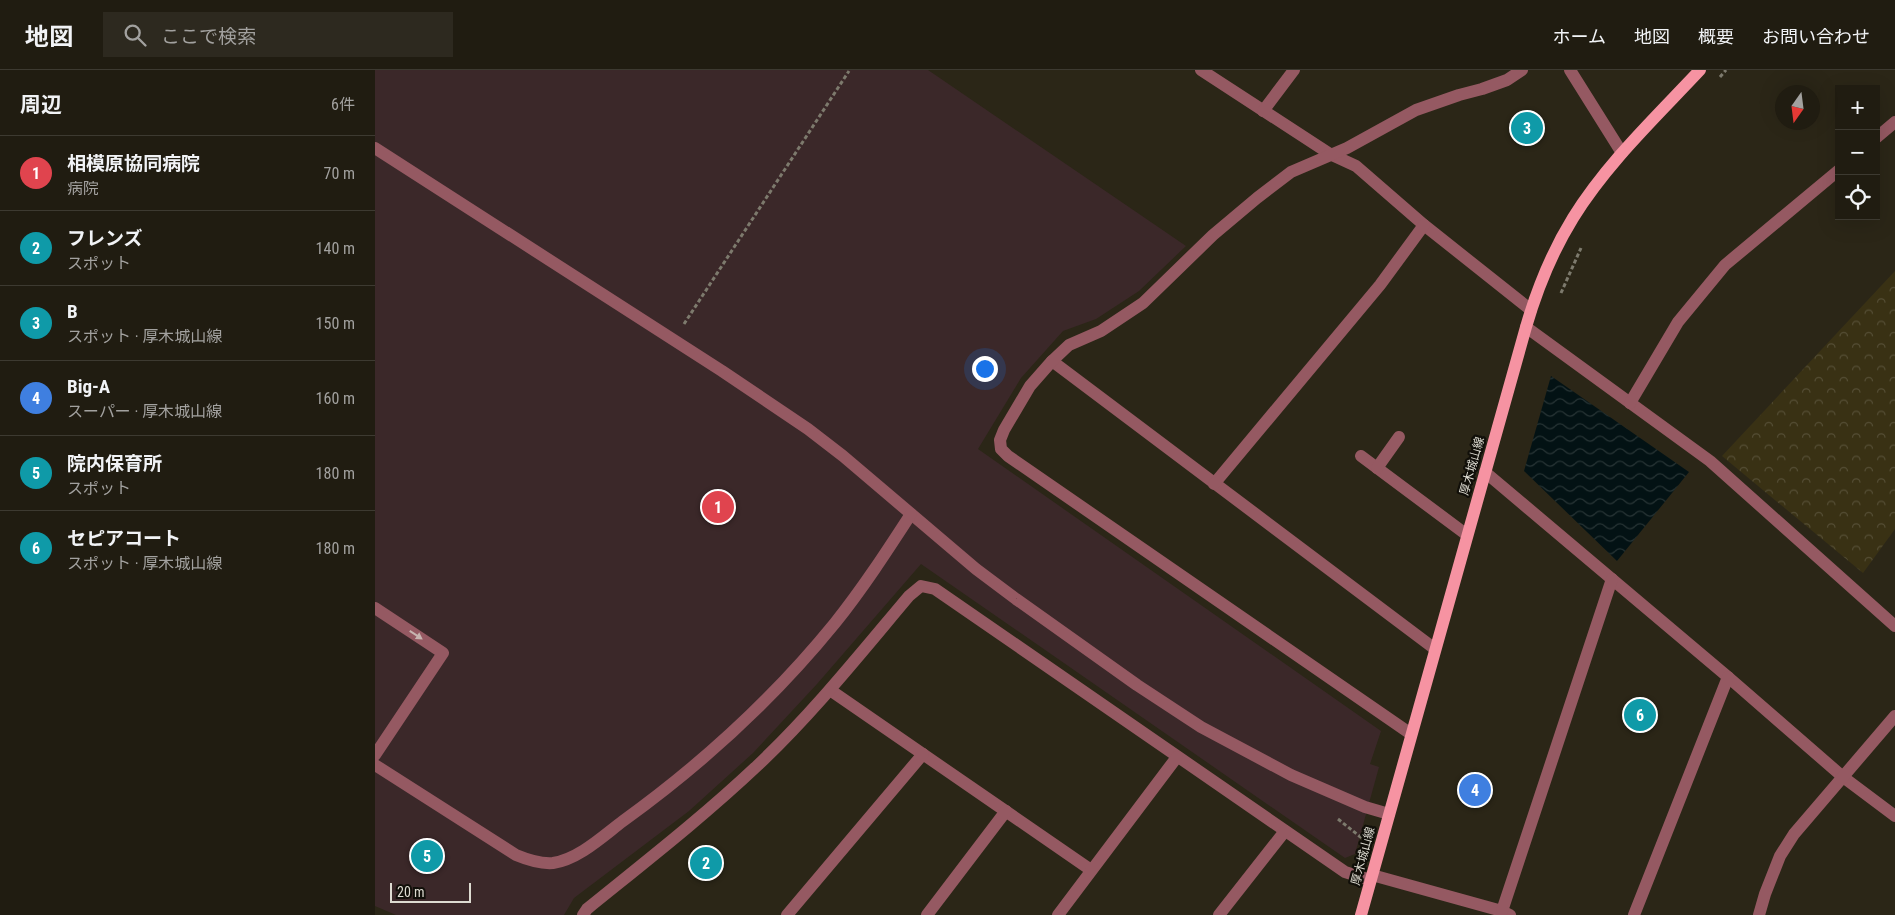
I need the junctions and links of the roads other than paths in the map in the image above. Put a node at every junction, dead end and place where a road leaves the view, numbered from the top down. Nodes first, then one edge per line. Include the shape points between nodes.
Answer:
1 (1201, 70) edge
2 (1294, 70) edge
3 (1521, 70) edge
4 (1570, 70) edge
5 (1701, 70) edge
6 (1263, 111) junction
7 (1895, 122) edge
8 (1880, 135) edge
9 (375, 148) edge
10 (1622, 153) junction
11 (1330, 154) junction
12 (1835, 173) edge
13 (1424, 225) junction
14 (1531, 310) junction
15 (1526, 327) junction
16 (1052, 362) junction
17 (1630, 403) junction
18 (1399, 437) dead end
19 (1361, 456) dead end
20 (1377, 468) junction
21 (1485, 472) junction
22 (1214, 484) junction
23 (911, 514) junction
24 (1467, 535) junction
25 (1612, 579) junction
26 (375, 608) edge
27 (1895, 626) edge
28 (1435, 649) junction
29 (1728, 677) junction
30 (830, 690) junction
31 (1895, 716) edge
32 (1411, 734) junction
33 (923, 754) junction
34 (375, 755) edge
35 (1177, 756) junction
36 (375, 765) edge
37 (1843, 777) junction
38 (1006, 811) junction
39 (1389, 814) junction
40 (1895, 816) edge
41 (1285, 831) junction
42 (1091, 870) junction
43 (1371, 878) junction
44 (1506, 913) edge
45 (583, 915) edge
46 (787, 915) edge
47 (927, 915) edge
48 (1058, 915) edge
49 (1219, 915) edge
50 (1361, 915) edge
51 (1633, 915) edge
52 (1759, 915) edge

1 - 6 street
2 - 6 street
3 - 11 street via 1507,80 1416,110
4 - 10 street
5 - 10 main road, 厚木城山線
6 - 11 street
7 - 8 street
9 - 23 street via 770,403 843,456
10 - 14 main road, 厚木城山線 via 1574,217 1559,243
11 - 13 street via 1356,166
11 - 16 street via 1291,172 1213,235 1143,303 1101,331 1069,344
12 - 17 street via 1725,265 1678,322
13 - 14 street
13 - 22 street via 1379,285
14 - 15 main road, 厚木城山線
15 - 17 street
15 - 21 main road, 厚木城山線
16 - 22 street
16 - 32 street via 1030,386 1004,430 1001,449
17 - 27 street via 1710,461
18 - 20 street
19 - 20 street
20 - 24 street
21 - 24 main road, 厚木城山線
21 - 25 street
22 - 28 street
23 - 36 street via 835,623 755,710 703,760 569,858 552,863 534,862 516,855
23 - 39 street via 1016,600 1201,727 1291,775
24 - 28 main road, 厚木城山線
25 - 29 street
25 - 44 street
26 -> 34 street via 443,653
28 - 32 main road, 厚木城山線
29 - 37 street
29 - 51 street
30 - 33 street
30 - 35 street via 921,586 935,589
30 - 45 street via 759,764 694,824
31 - 37 street
32 - 39 main road, 厚木城山線
33 - 38 street
33 - 46 street
35 - 41 street
35 - 42 street
37 - 40 street
37 - 52 street via 1794,834 1780,856
38 - 42 street
38 - 47 street
39 - 43 main road, 厚木城山線
41 - 43 street via 1345,872
41 - 49 street
42 - 48 street
43 - 44 street
43 - 50 main road, 厚木城山線

